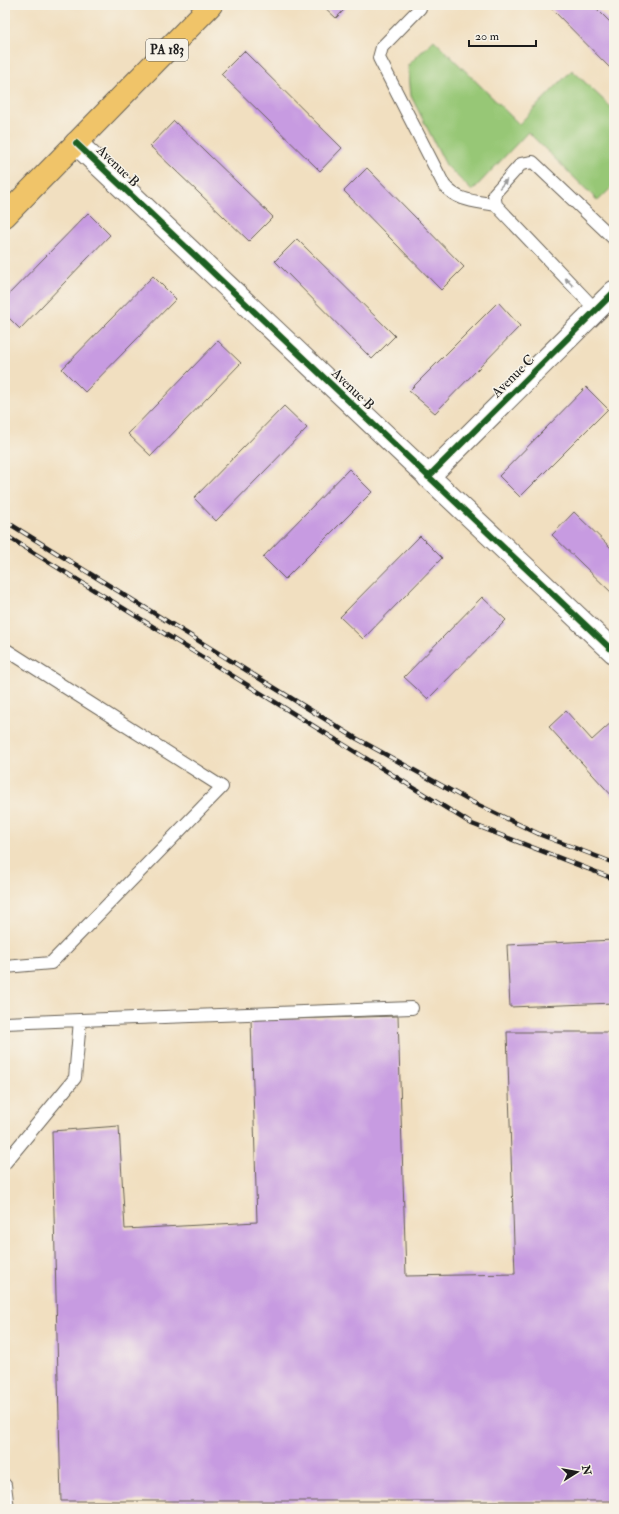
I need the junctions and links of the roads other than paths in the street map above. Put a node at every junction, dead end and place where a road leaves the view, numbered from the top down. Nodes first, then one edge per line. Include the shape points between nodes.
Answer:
1 (211, 5) edge
2 (420, 8) dead end
3 (76, 143) junction
4 (496, 205) junction
5 (5, 216) edge
6 (614, 238) edge
7 (614, 292) edge
8 (596, 310) junction
9 (428, 477) junction
10 (5, 649) edge
11 (614, 652) edge
12 (5, 967) edge
13 (412, 1008) dead end
14 (80, 1020) junction
15 (5, 1023) edge
16 (5, 1163) edge
17 (5, 1485) edge
18 (8, 1509) edge

1 - 3 main road, PA 183
2 - 4 lane via 382,47 380,58 444,185 459,198
3 - 5 main road, PA 183
3 - 9 street, Avenue B
4 -> 6 lane via 494,194 521,164 533,162
8 -> 4 lane
7 - 8 street, Avenue C
8 - 9 street, Avenue C
9 - 11 street, Avenue B
10 - 12 lane via 222,787 51,963
13 - 14 lane
14 - 15 lane
14 - 16 lane via 75,1078
17 - 18 lane

